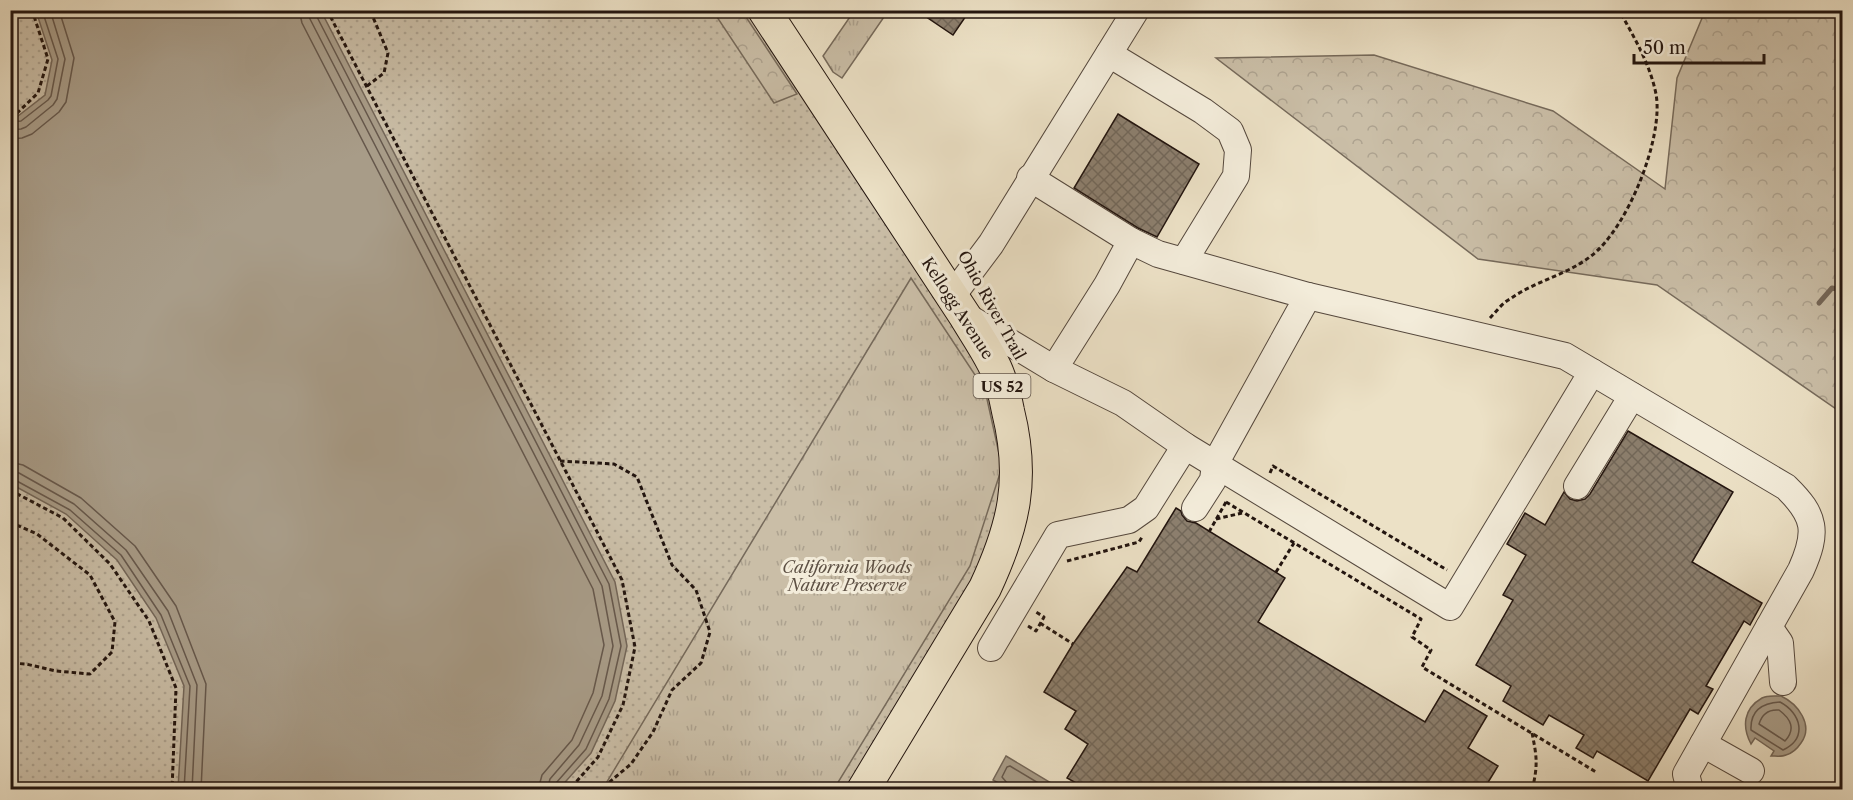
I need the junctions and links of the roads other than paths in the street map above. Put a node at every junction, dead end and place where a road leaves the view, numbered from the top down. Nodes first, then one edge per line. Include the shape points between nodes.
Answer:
1 (764, 10) edge
2 (1136, 10) edge
3 (1109, 54) junction
4 (1030, 178) junction
5 (1131, 241) junction
6 (1184, 261) junction
7 (1308, 296) junction
8 (958, 306) junction
9 (1054, 369) junction
10 (1592, 372) junction
11 (1632, 396) junction
12 (1185, 446) junction
13 (1215, 464) junction
14 (1577, 486) dead end
15 (1206, 514) road end
16 (1769, 627) junction
17 (991, 648) dead end
18 (1783, 682) dead end
19 (1703, 744) junction
20 (1750, 771) dead end
21 (1684, 784) edge
22 (863, 789) edge

1 - 8 main road, Kellogg Avenue / US 52
2 - 3 street
3 - 4 street
3 - 6 street via 1230,131 1238,150 1236,176
4 - 5 street
4 - 8 street
5 - 6 street
5 - 9 street
6 - 7 street
7 - 10 street via 1565,356
7 - 13 street
8 - 9 street
8 - 22 main road, Kellogg Avenue / US 52 via 994,364 1015,437 1016,487 1009,528 985,588
9 - 12 street via 1123,404
10 - 11 street
10 - 13 street via 1450,607
11 - 14 street
11 - 16 street via 1786,487 1803,503 1810,517 1810,551
12 - 13 street
12 - 17 street via 1146,508 1129,520 1058,535
13 - 15 street
16 - 18 street via 1780,643
16 - 19 street
19 - 20 street
19 - 21 street

